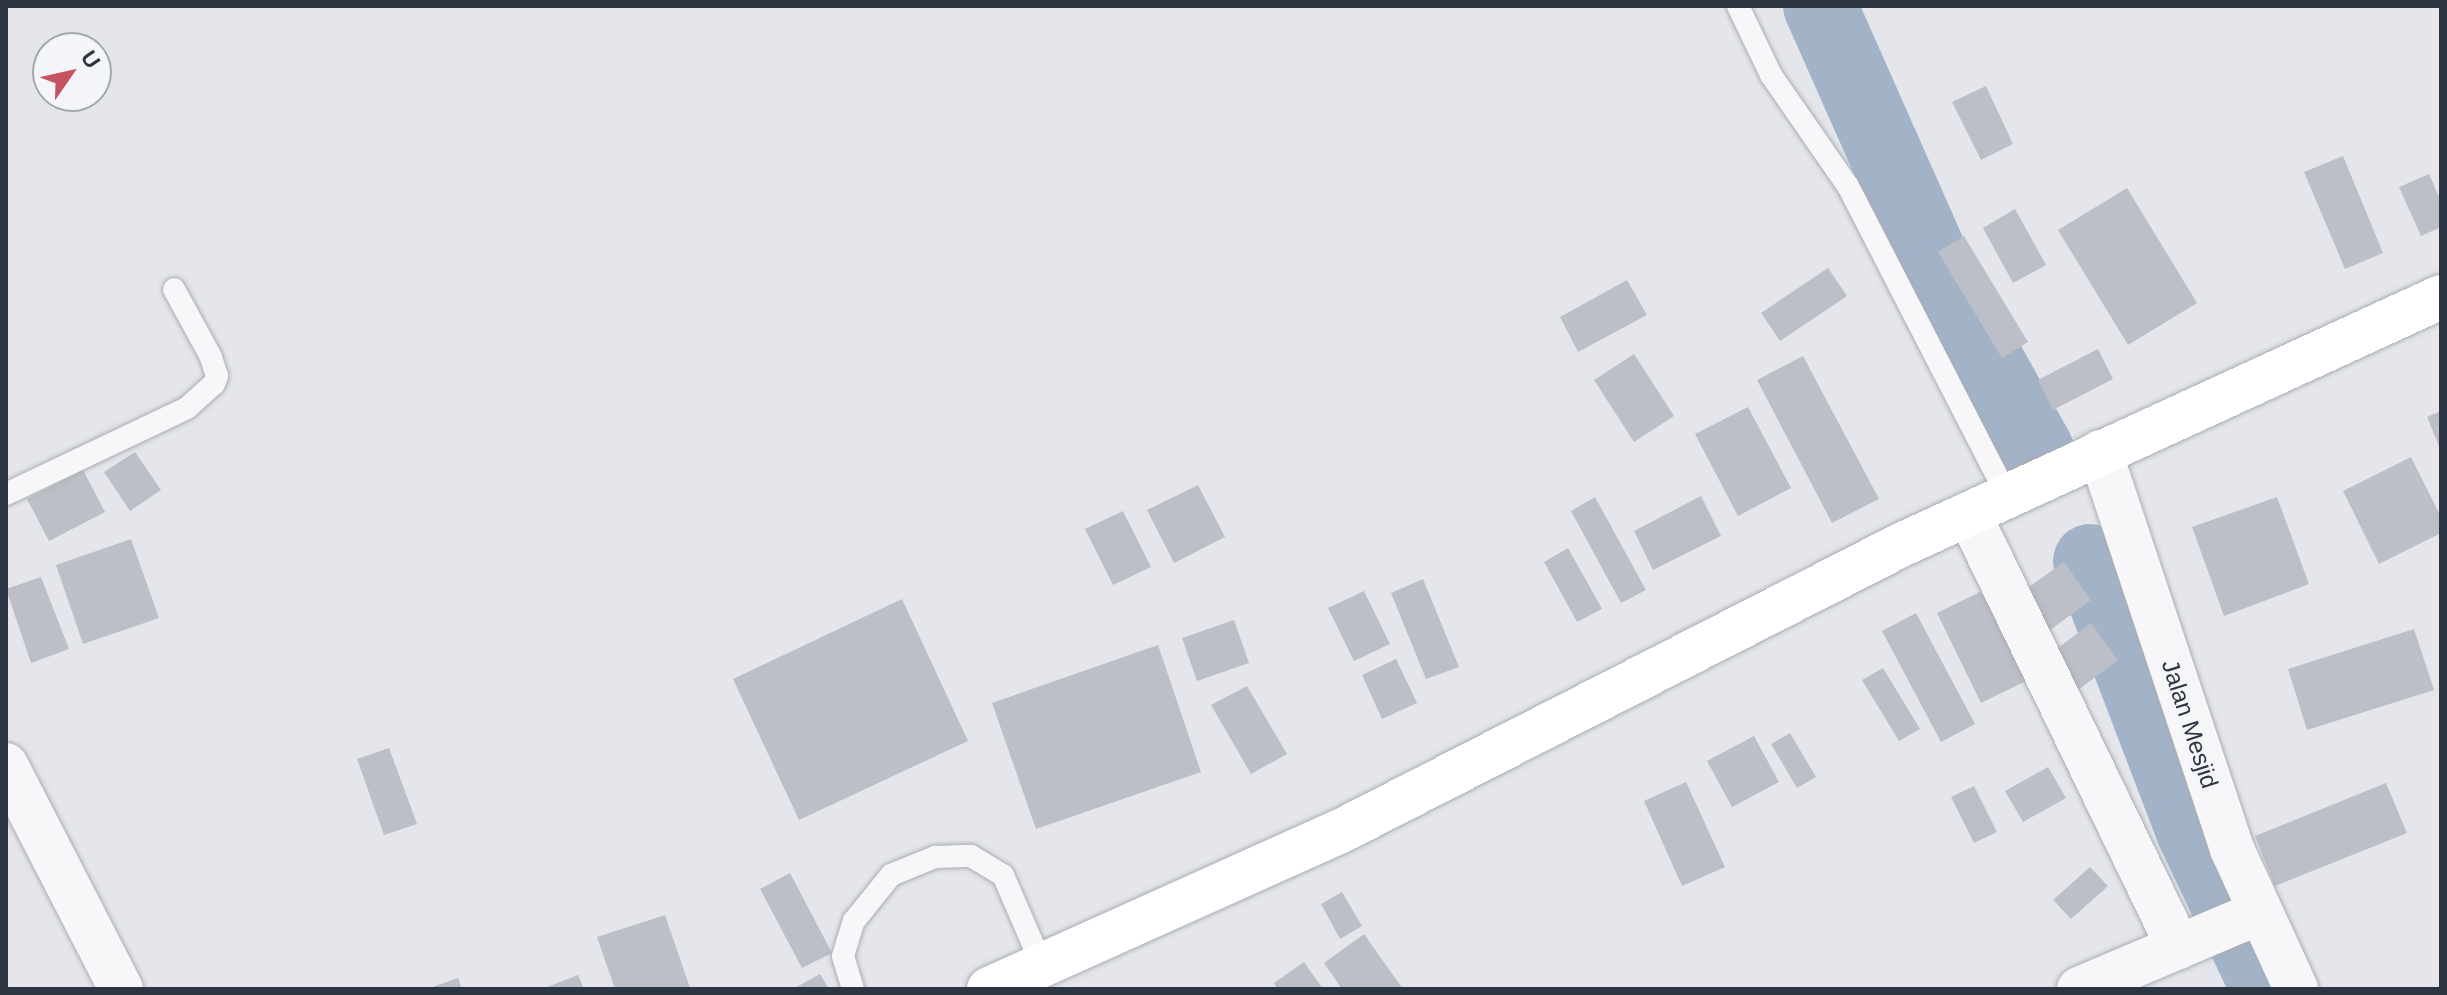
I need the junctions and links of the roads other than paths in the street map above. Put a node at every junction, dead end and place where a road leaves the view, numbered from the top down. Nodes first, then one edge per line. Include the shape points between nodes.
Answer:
1 (1738, 6) edge
2 (174, 289) dead end
3 (2441, 297) edge
4 (2087, 458) junction
5 (6, 494) edge
6 (1999, 500) junction
7 (6, 765) edge
8 (2250, 916) junction
9 (2185, 943) junction
10 (1042, 965) junction
11 (121, 989) edge
12 (853, 989) edge
13 (989, 989) edge
14 (2079, 989) edge
15 (2296, 989) edge

1 - 6 lane via 1771,75 1848,186
2 - 5 lane via 211,357 214,384 187,408
3 - 4 highway
4 - 6 highway
4 - 8 street, Jalan Mesjid via 2232,849
6 - 9 street
6 - 10 highway via 1339,832
7 - 11 street
8 - 9 street
8 - 15 street, Jalan Mesjid
9 - 14 street
10 - 12 lane via 1003,875 971,856 935,857 891,875 854,921 843,956
10 - 13 highway

